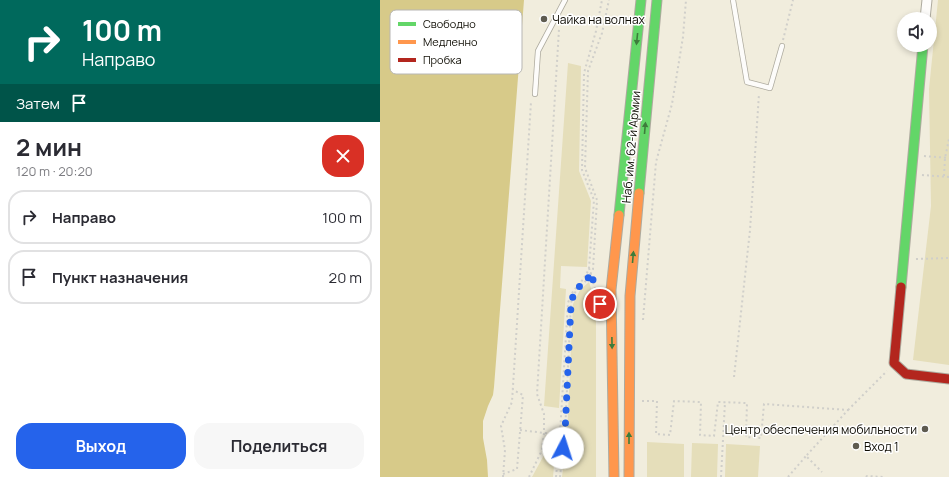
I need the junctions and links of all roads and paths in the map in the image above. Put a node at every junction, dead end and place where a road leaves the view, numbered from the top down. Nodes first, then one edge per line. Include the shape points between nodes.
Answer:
1 (565, 0) edge
2 (602, 0) edge
3 (608, 0) edge
4 (641, 0) edge
5 (657, 0) edge
6 (686, 0) edge
7 (733, 0) edge
8 (793, 0) edge
9 (927, 0) edge
10 (561, 8) junction
11 (926, 12) edge
12 (784, 34) dead end
13 (782, 46) dead end
14 (922, 52) edge
15 (760, 86) junction
16 (535, 94) dead end
17 (531, 102) dead end
18 (949, 139) edge
19 (913, 155) junction
20 (945, 158) junction
21 (949, 158) edge
22 (911, 174) junction
23 (944, 176) junction
24 (949, 177) edge
25 (949, 258) edge
26 (904, 259) junction
27 (589, 268) junction
28 (591, 273) junction
29 (600, 304) dead end
30 (643, 327) dead end
31 (894, 363) junction
32 (734, 377) dead end
33 (949, 379) edge
34 (513, 390) junction
35 (642, 401) dead end
36 (725, 402) junction
37 (848, 410) junction
38 (520, 430) junction
39 (544, 433) junction
40 (560, 433) junction
41 (565, 433) junction
42 (806, 456) junction
43 (822, 472) dead end
44 (503, 474) junction
45 (503, 477) edge
46 (529, 477) edge
47 (556, 477) edge
48 (560, 477) edge
49 (614, 477) edge
50 (629, 477) edge
51 (721, 477) edge
52 (788, 477) edge
53 (866, 477) edge
54 (883, 477) edge

1 - 10 lane
2 - 27 path via 584,73 582,170 594,200
3 - 28 path via 602,31 588,71 585,168 597,200
4 -> 49 main road, Наб. им. 62-й Армии via 611,290
50 -> 5 main road, Наб. им. 62-й Армии via 630,296
6 - 30 path via 683,38 672,104 656,162
7 - 15 lane via 747,82
8 - 12 path
9 - 11 street
10 - 16 lane via 538,51
10 - 39 path via 537,394 544,414
13 - 15 lane via 770,88
14 - 19 main road
15 - 32 path via 750,230
17 - 34 path
18 - 20 path
19 - 20 path
19 - 22 main road
20 - 21 path
20 - 23 path
22 - 23 path
22 - 26 main road
23 - 24 path
25 - 26 path
26 - 31 main road
27 - 28 path
27 - 40 path via 571,294 568,303
28 - 29 path
28 - 41 path via 577,289 571,304
31 - 33 main road via 906,374
31 - 37 path
34 - 38 path via 523,395
34 - 44 path via 512,402 501,426 505,450
35 - 36 path via 657,401 656,434 670,435 674,401 701,402 700,435 714,436 718,402
36 - 37 path via 747,403 746,437 753,438 761,438 764,404
36 - 51 path
37 - 42 path
38 - 39 path
38 - 44 path via 517,469
39 - 40 path
39 - 46 path via 542,450
40 - 41 path
40 - 47 path
41 - 48 path
42 - 43 path
42 - 52 path
44 - 45 path
53 - 54 path

